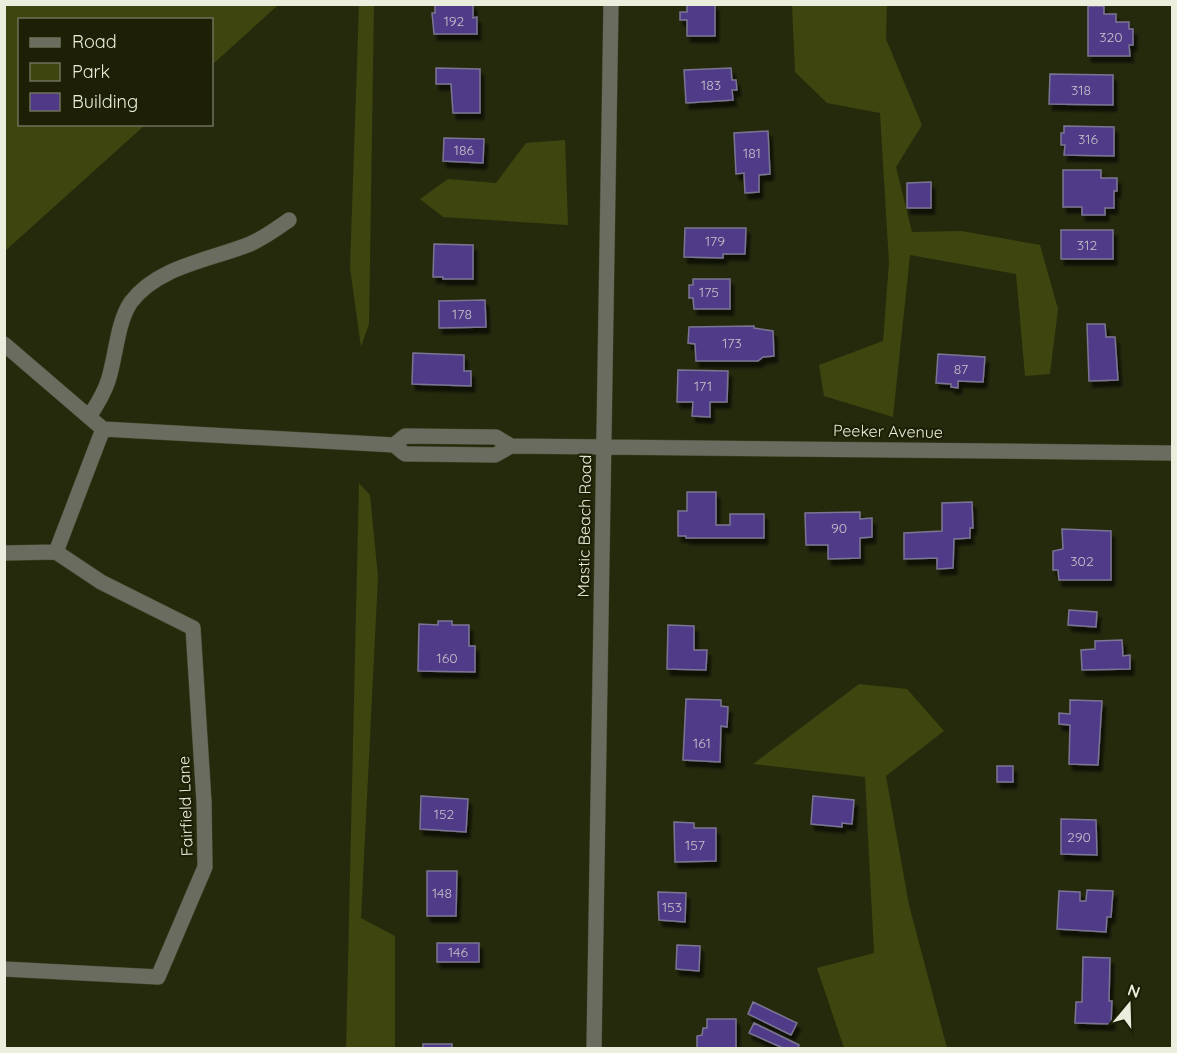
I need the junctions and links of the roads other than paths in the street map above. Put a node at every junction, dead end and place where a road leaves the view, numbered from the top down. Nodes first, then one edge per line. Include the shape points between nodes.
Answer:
1 (611, 4) edge
2 (289, 220) dead end
3 (4, 344) edge
4 (89, 417) junction
5 (103, 429) junction
6 (604, 446) junction
7 (1173, 453) edge
8 (56, 552) junction
9 (4, 553) edge
10 (4, 969) edge
11 (594, 1048) edge

1 - 6 street, Mastic Beach Road
2 - 4 street via 249,244 177,269 143,290 125,315 109,379
3 - 4 street
4 - 5 street
5 - 6 street via 394,445 405,436 496,437 511,446
5 - 8 street
6 - 7 street, Peeker Avenue
6 - 11 street, Mastic Beach Road
8 - 9 street
8 - 10 street, Fairfield Lane via 101,582 193,628 206,867 158,977

